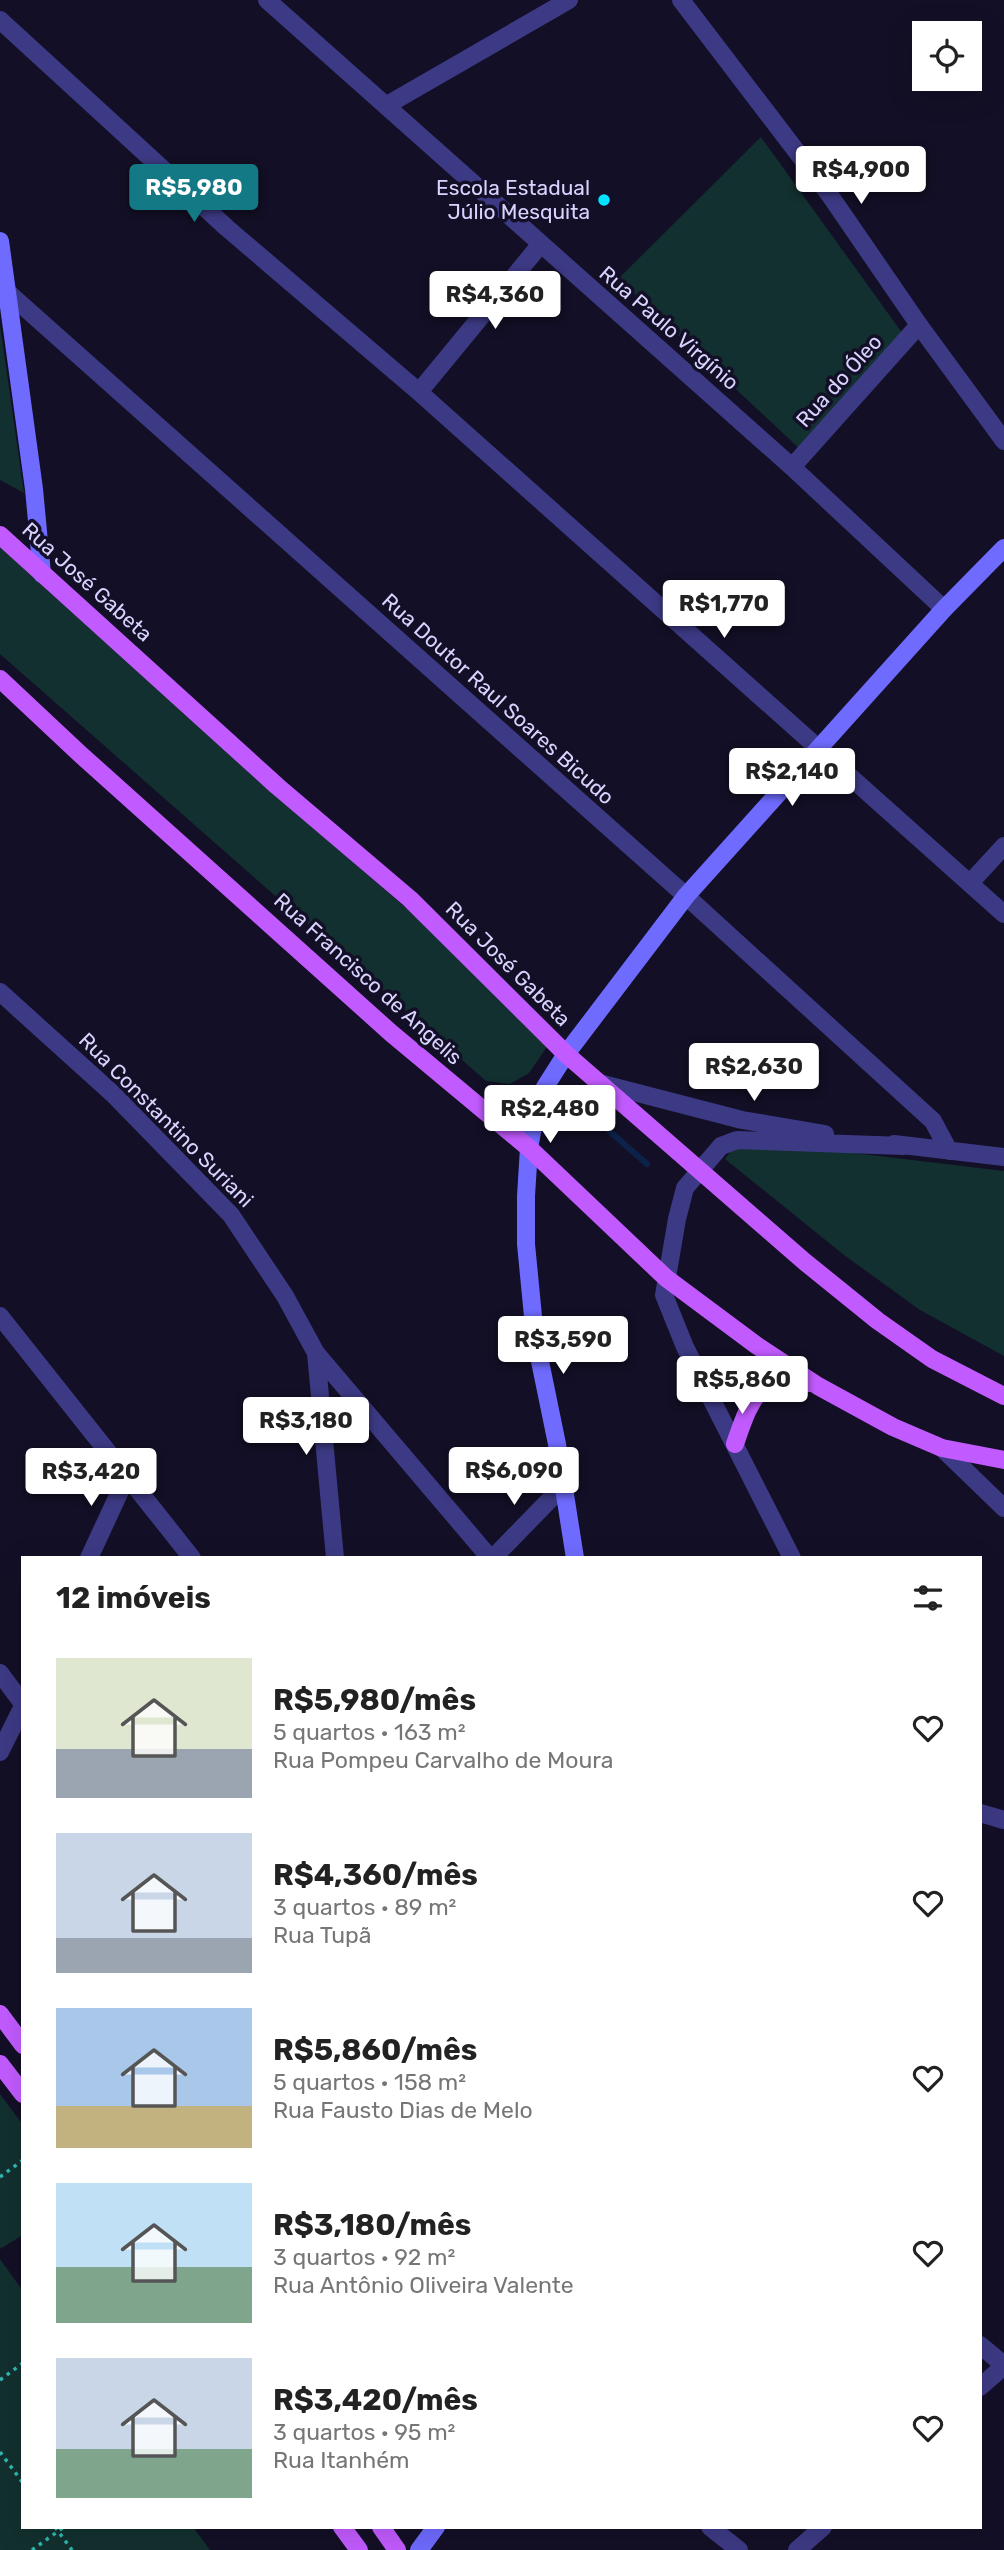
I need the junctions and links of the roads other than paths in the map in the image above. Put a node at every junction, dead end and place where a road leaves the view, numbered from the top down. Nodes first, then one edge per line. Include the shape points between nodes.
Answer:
1 (267, 0) edge
2 (569, 0) edge
3 (681, 0) edge
4 (0, 20) edge
5 (387, 105) junction
6 (0, 241) edge
7 (540, 245) junction
8 (5, 290) junction
9 (919, 325) junction
10 (419, 392) junction
11 (1004, 441) edge
12 (792, 467) junction
13 (0, 535) edge
14 (1004, 548) edge
15 (42, 574) junction
16 (944, 609) junction
17 (0, 679) edge
18 (818, 750) junction
19 (1004, 846) edge
20 (970, 883) junction
21 (686, 896) junction
22 (1004, 914) edge
23 (0, 992) edge
24 (566, 1054) junction
25 (600, 1083) junction
26 (904, 1146) junction
27 (529, 1148) junction
28 (949, 1151) junction
29 (1004, 1157) edge
30 (699, 1171) junction
31 (666, 1278) junction
32 (0, 1316) edge
33 (316, 1353) junction
34 (818, 1386) junction
35 (1004, 1396) edge
36 (735, 1444) junction
37 (942, 1448) junction
38 (1004, 1460) edge
39 (128, 1474) junction
40 (564, 1485) junction
41 (1004, 1508) edge
42 (90, 1556) edge
43 (190, 1556) edge
44 (335, 1556) edge
45 (489, 1556) edge
46 (493, 1556) edge
47 (575, 1556) edge
48 (791, 1556) edge
49 (0, 1673) edge
50 (21, 1702) edge
51 (21, 1709) edge
52 (0, 1752) edge
53 (982, 1814) edge
54 (1004, 1820) edge
55 (0, 2014) edge
56 (21, 2042) edge
57 (0, 2064) edge
58 (21, 2091) edge
59 (982, 2347) edge
60 (1004, 2365) edge
61 (982, 2385) edge
62 (343, 2529) edge
63 (382, 2529) edge
64 (435, 2529) edge
65 (713, 2529) edge
66 (821, 2529) edge
67 (359, 2550) edge
68 (397, 2550) edge
69 (419, 2550) edge
70 (739, 2550) edge
71 (797, 2550) edge

1 - 5 street, Rua Paulo Virgínio
2 - 5 street
3 - 9 street via 829,194
4 - 10 street via 227,228
5 - 7 street, Rua Paulo Virgínio
6 - 8 street
7 - 10 street
7 - 12 street, Rua Paulo Virgínio
8 - 15 street
8 - 21 street, Rua Doutor Raul Soares Bicudo
9 - 11 street
9 - 12 street, Rua do Óleo
10 - 18 street
12 - 16 street, Rua Paulo Virgínio
13 - 15 main road, Rua José Gabeta
14 - 16 street
15 - 24 main road, Rua José Gabeta via 277,786 410,898
16 - 18 street
17 - 27 main road, Rua Francisco de Angelis via 391,1033
18 - 20 street
18 - 21 street
19 - 20 street
20 - 22 street
21 - 24 street
21 - 28 street, Rua Doutor Raul Soares Bicudo via 933,1121
23 - 33 street, Rua Constantino Suriani via 113,1094 231,1215
24 - 25 main road, Rua José Gabeta
24 - 27 street via 537,1107
25 - 26 street via 742,1120
25 - 30 main road, Rua José Gabeta
26 - 28 street
26 - 30 street via 737,1140 721,1146
27 - 31 main road, Rua Francisco de Angelis
27 - 40 street via 526,1244 535,1337
28 - 29 street
30 - 31 street via 685,1188
30 - 35 main road, Rua José Gabeta via 878,1321 932,1359
31 - 34 main road, Rua Francisco de Angelis
31 - 36 street via 664,1295 685,1347
32 - 39 street
33 - 44 street
33 - 45 street, Rua Constantino Suriani
34 - 36 main road via 778,1379 764,1388 747,1411
34 - 37 main road, Rua Francisco de Angelis
36 - 48 street
37 - 38 main road, Rua Francisco de Angelis
37 - 41 street
39 - 42 street
39 - 43 street
40 - 46 street
40 - 47 street
49 - 50 street
51 - 52 street
53 - 54 street
55 - 56 main road
57 - 58 main road
59 - 60 street
60 - 61 street
62 - 67 main road
63 - 68 main road
64 - 69 street
65 - 70 street
66 - 71 street

